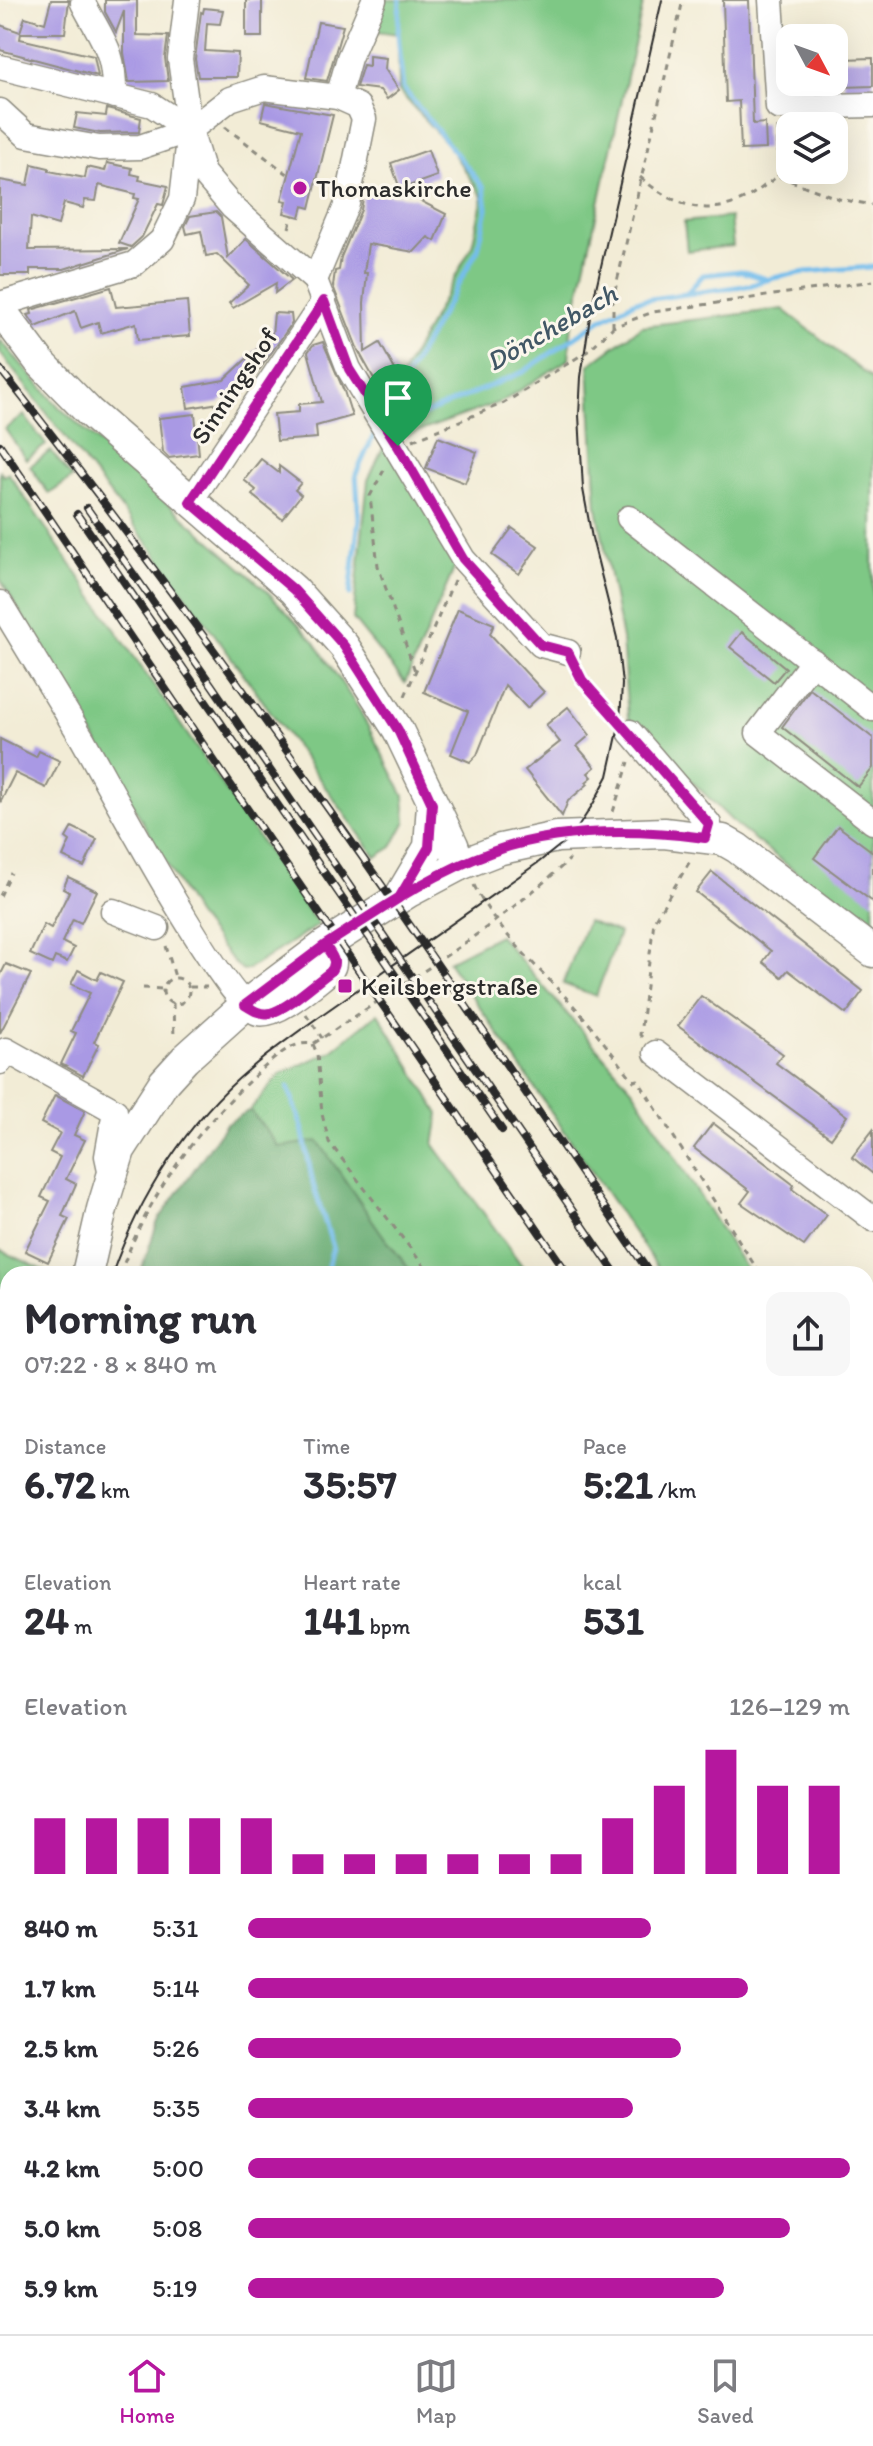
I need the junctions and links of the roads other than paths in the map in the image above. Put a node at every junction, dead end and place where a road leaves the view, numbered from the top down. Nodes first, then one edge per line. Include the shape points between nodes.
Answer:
1 (187, 0) edge
2 (374, 0) edge
3 (771, 0) edge
4 (83, 3) dead end
5 (0, 67) edge
6 (114, 96) junction
7 (338, 97) junction
8 (873, 105) edge
9 (0, 111) edge
10 (199, 122) junction
11 (319, 291) junction
12 (0, 307) edge
13 (190, 502) junction
14 (629, 518) dead end
15 (0, 603) edge
16 (568, 652) road end
17 (813, 661) junction
18 (873, 709) edge
19 (633, 736) road end
20 (432, 804) junction
21 (873, 822) edge
22 (698, 848) junction
23 (476, 875) junction
24 (399, 898) junction
25 (113, 911) dead end
26 (160, 931) road end
27 (873, 952) edge
28 (245, 1005) junction
29 (656, 1053) road end
30 (0, 1062) edge
31 (111, 1176) junction
32 (873, 1219) edge
33 (95, 1242) junction
34 (89, 1266) edge
35 (95, 1266) edge

1 - 10 street via 180,59
2 - 7 street
3 - 8 street via 778,107
4 - 6 street via 111,52
5 - 6 street
6 - 10 street
7 - 10 street via 264,88 230,99
7 - 11 street, Sinningshof via 358,106 364,119 347,204
9 - 10 street via 26,135 99,148 140,147
10 - 11 street via 203,173
10 - 12 street via 182,199 162,240 134,264
11 - 13 street, Sinningshof
11 - 16 street via 349,369 463,559 541,645
12 - 13 main road via 39,361
13 - 20 main road via 294,590 344,646 398,730
14 - 17 street
15 - 28 street via 187,922
17 - 18 street
17 - 21 street via 758,733
19 - 22 street via 709,824
20 - 23 main road
20 - 24 main road via 429,847
22 - 23 main road via 664,833 557,837
22 - 27 main road via 723,840 737,848
23 - 24 main road
24 - 28 main road
25 - 26 street
28 - 31 main road via 164,1082 120,1150
29 - 32 street
30 - 31 street via 6,1050 115,1111 107,1156
31 - 33 main road
33 - 34 main road
33 - 35 main road

